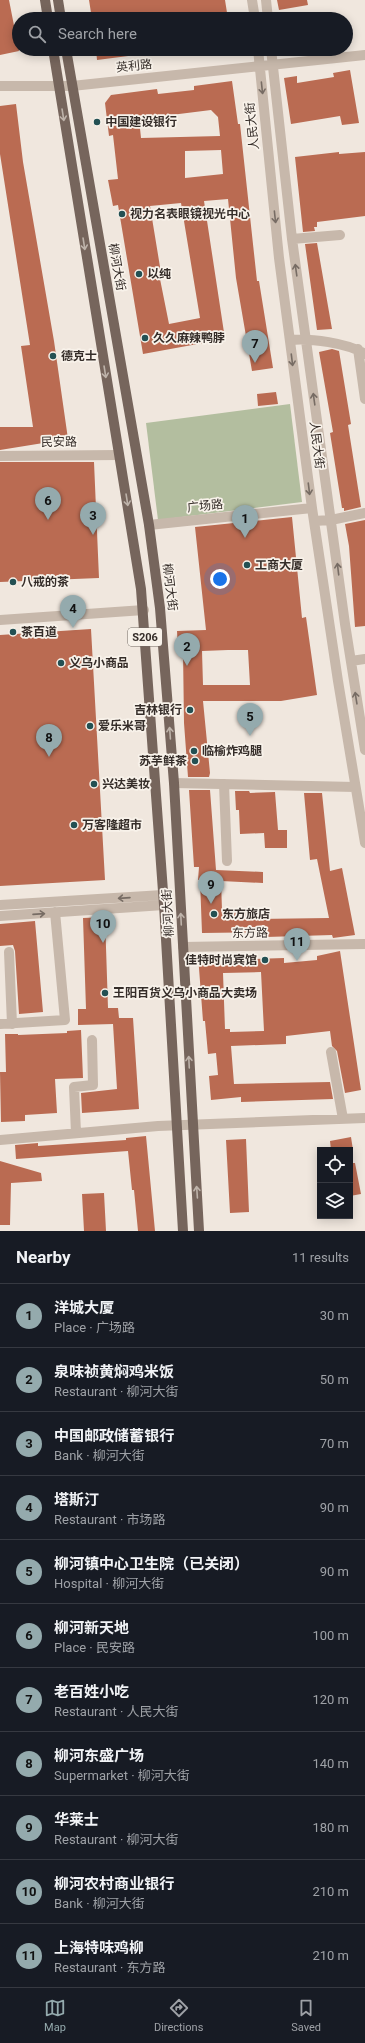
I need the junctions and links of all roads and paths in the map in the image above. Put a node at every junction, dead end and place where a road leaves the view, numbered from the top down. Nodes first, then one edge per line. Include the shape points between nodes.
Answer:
1 (45, 0) edge
2 (58, 0) edge
3 (252, 0) edge
4 (266, 0) edge
5 (47, 12) edge
6 (60, 12) edge
7 (254, 12) edge
8 (267, 12) edge
9 (365, 55) edge
10 (54, 56) edge
11 (67, 56) edge
12 (259, 56) edge
13 (272, 56) edge
14 (274, 66) junction
15 (260, 67) junction
16 (0, 86) edge
17 (72, 86) junction
18 (59, 87) junction
19 (340, 235) dead end
20 (292, 239) junction
21 (306, 338) junction
22 (290, 340) junction
23 (361, 352) edge
24 (365, 399) edge
25 (119, 455) junction
26 (0, 456) edge
27 (312, 508) junction
28 (365, 514) edge
29 (331, 520) junction
30 (314, 521) junction
31 (149, 525) junction
32 (144, 610) junction
33 (0, 620) edge
34 (365, 659) edge
35 (350, 661) junction
36 (365, 750) edge
37 (174, 783) junction
38 (224, 784) junction
39 (355, 787) junction
40 (365, 843) edge
41 (227, 861) dead end
42 (163, 900) junction
43 (0, 905) edge
44 (55, 912) junction
45 (0, 916) edge
46 (365, 944) edge
47 (183, 947) junction
48 (9, 952) dead end
49 (0, 1024) edge
50 (12, 1024) junction
51 (92, 1040) dead end
52 (330, 1052) dead end
53 (365, 1118) edge
54 (343, 1119) junction
55 (193, 1124) junction
56 (176, 1126) junction
57 (76, 1133) junction
58 (0, 1140) edge
59 (183, 1231) edge
60 (199, 1231) edge

1 - 5 main road
2 - 6 main road
3 - 7 street
4 - 8 street
9 - 14 street, 英利路
10 - 18 main road, 柳河大街 / S206
11 - 17 main road, 柳河大街 / S206
12 - 15 street, 人民大街
13 - 14 street, 人民大街
14 - 15 street, 英利路
14 - 20 street, 人民大街
15 - 17 street, 英利路
15 -> 22 street, 人民大街
16 - 18 street, 英利路
17 - 18 street, 英利路
17 - 31 main road, 柳河大街 / S206
18 -> 25 main road, 柳河大街 / S206
19 - 20 street
21 -> 20 street, 人民大街
21 - 22 street
21 - 23 street
29 -> 21 street, 人民大街
22 -> 27 street, 人民大街
23 - 24 street
25 - 26 street, 民安路
25 -> 32 main road, 柳河大街 / S206
27 - 30 street, 人民大街
27 - 31 street, 广场路
28 - 29 street
29 - 30 street
35 -> 29 street, 人民大街
30 - 39 street, 人民大街
37 -> 31 main road, 柳河大街 / S206 via 164,652
32 - 33 street
32 - 42 main road, 柳河大街 / S206
34 - 35 street
36 -> 35 street, 人民大街
37 - 38 street
47 -> 37 main road, 柳河大街 / S206
38 - 39 street
38 - 41 street
39 - 40 street, 人民大街
42 -> 43 street
42 - 44 street
42 - 56 main road, 柳河大街 / S206
45 -> 44 street
44 - 50 street via 65,1020
46 - 47 street, 东方路
55 -> 47 main road, 柳河大街 / S206
48 - 50 street
49 - 50 street
51 - 57 street via 93,1085 74,1087
52 - 54 street
53 - 54 street
54 - 55 street
55 - 56 street
60 -> 55 main road, 柳河大街 / S206
56 - 57 street
56 - 59 main road, 柳河大街 / S206
57 - 58 street

